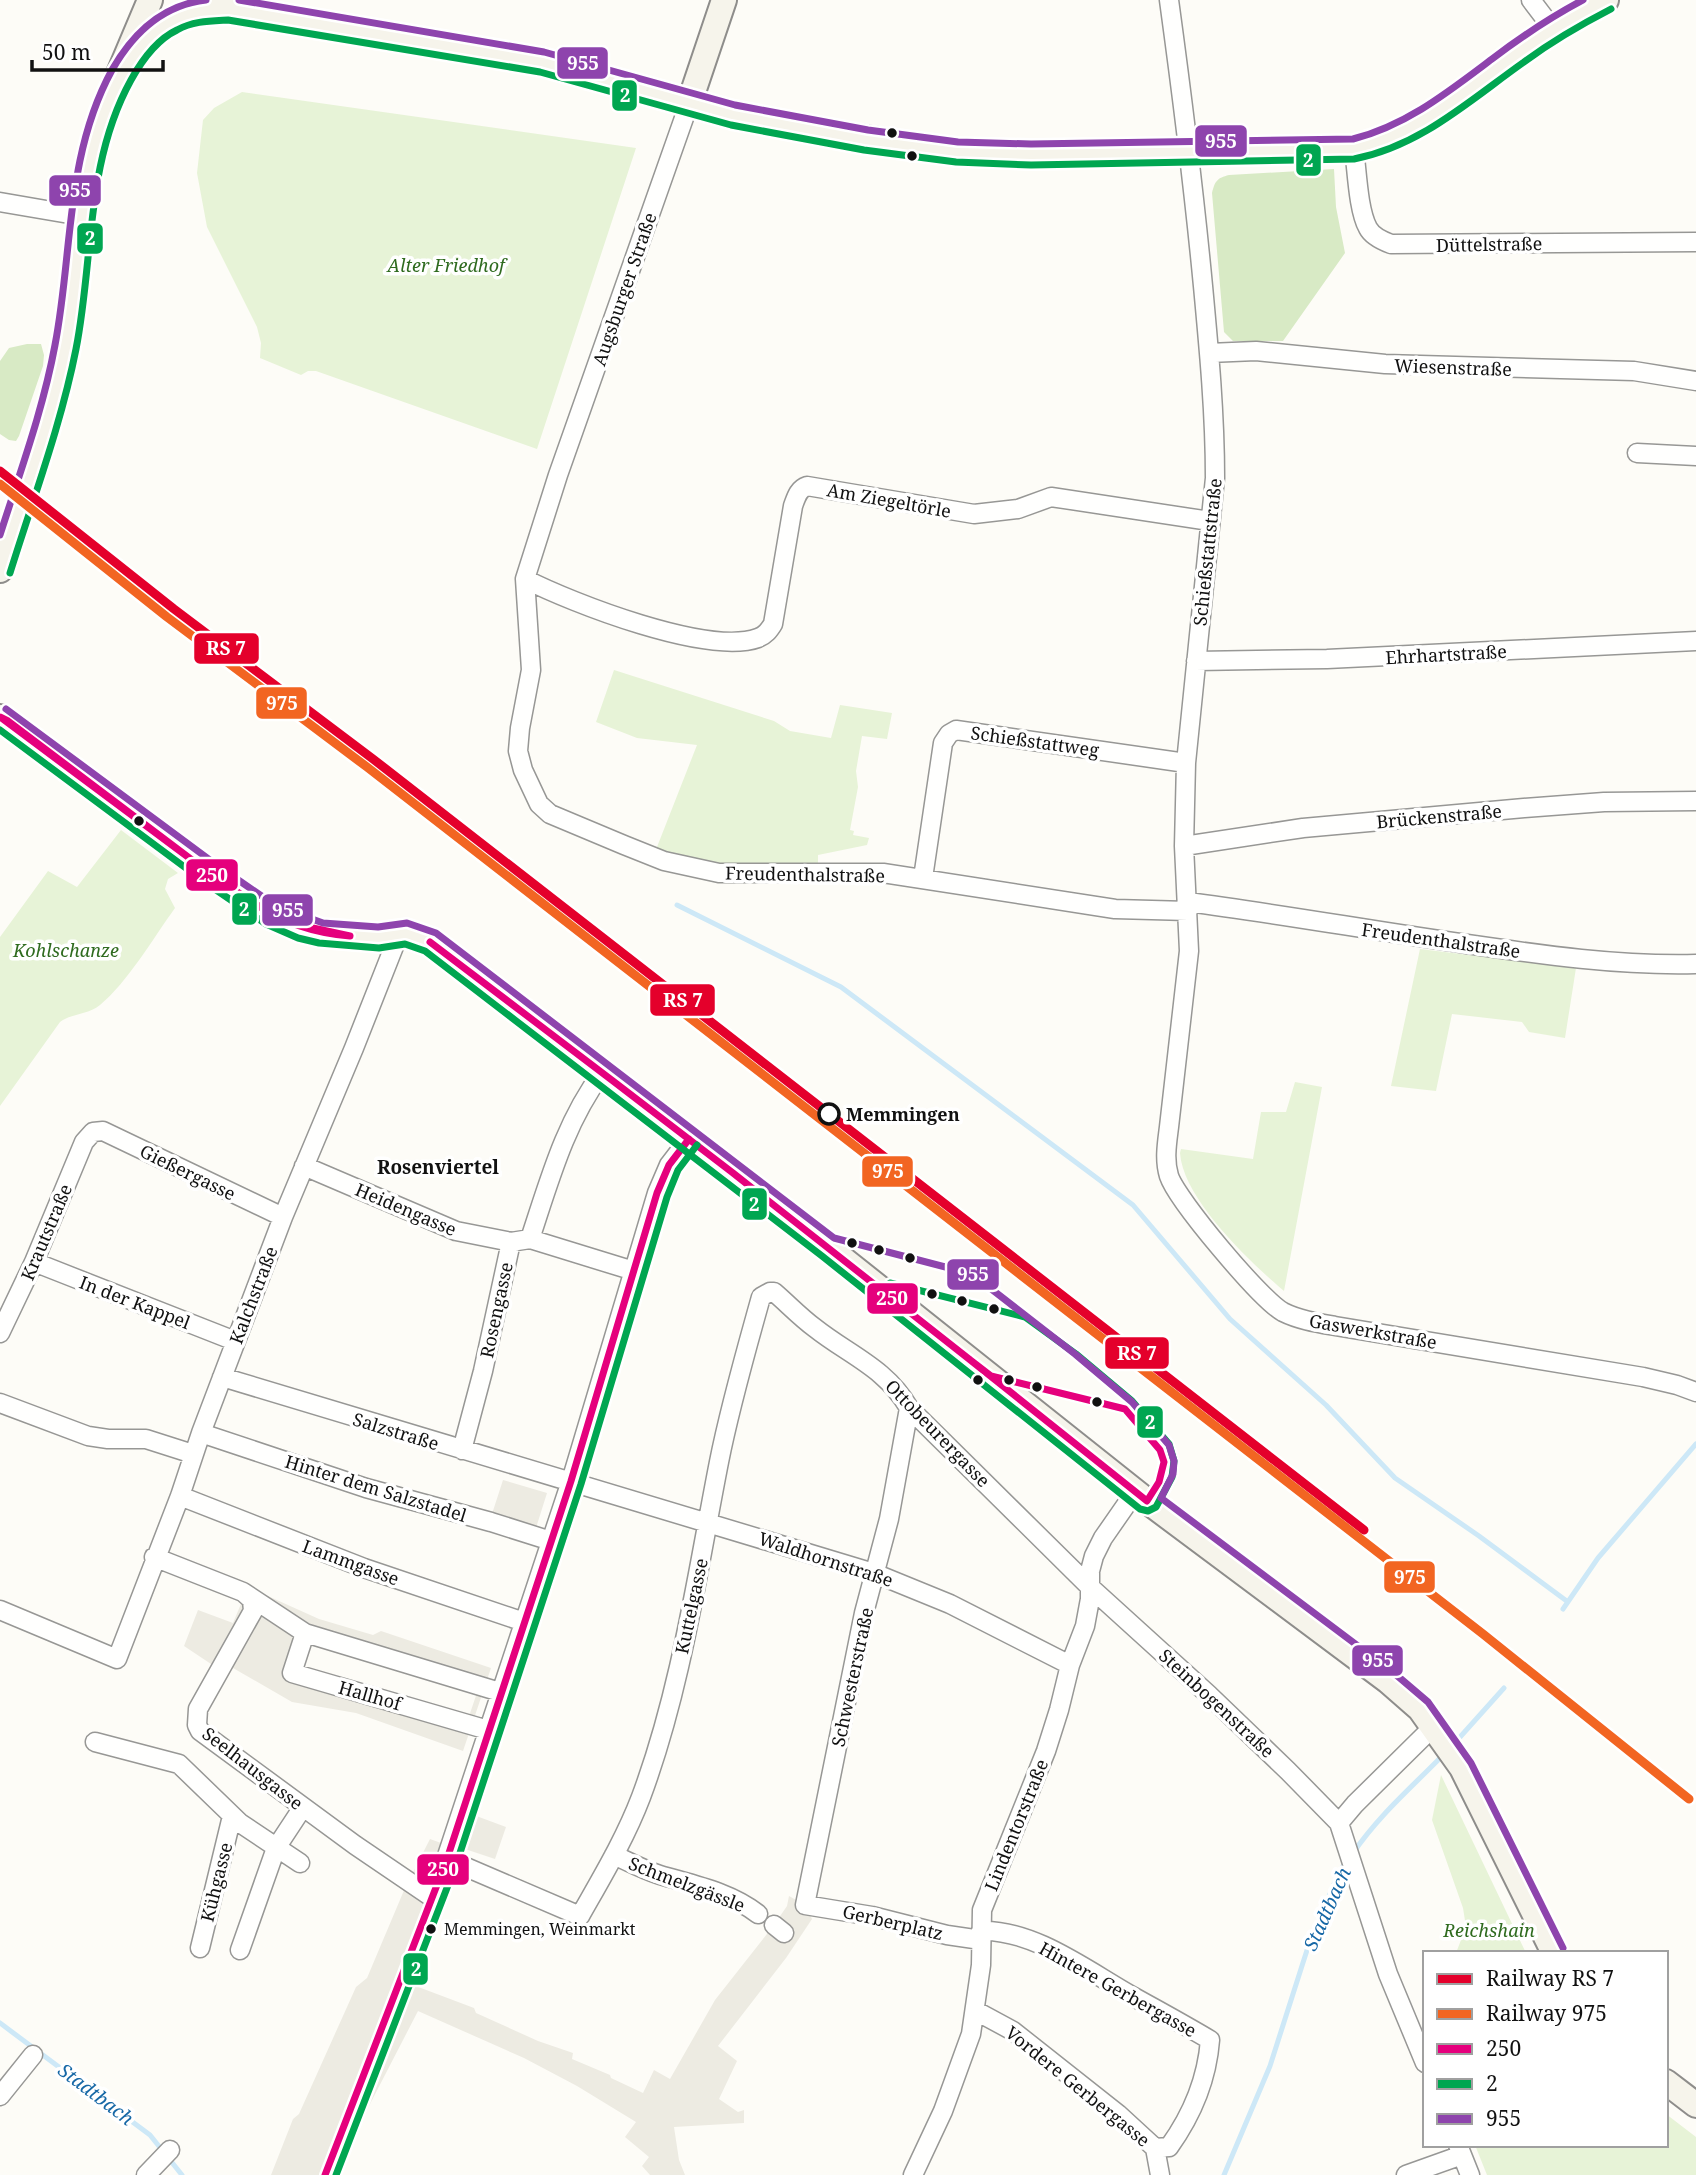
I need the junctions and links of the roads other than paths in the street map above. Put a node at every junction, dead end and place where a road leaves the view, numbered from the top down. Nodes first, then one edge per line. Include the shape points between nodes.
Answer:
1 (150, 0) edge
2 (204, 0) edge
3 (724, 0) edge
4 (1169, 0) edge
5 (1531, 0) edge
6 (1606, 0) edge
7 (229, 9) junction
8 (1553, 29) junction
9 (115, 83) junction
10 (690, 102) junction
11 (1354, 149) junction
12 (1190, 154) junction
13 (0, 202) edge
14 (81, 216) junction
15 (1696, 242) edge
16 (1209, 353) junction
17 (1696, 381) edge
18 (1637, 453) dead end
19 (1696, 456) edge
20 (1210, 521) junction
21 (0, 570) edge
22 (525, 579) junction
23 (1696, 641) edge
24 (1196, 661) junction
25 (0, 717) edge
26 (1186, 763) junction
27 (1696, 801) edge
28 (1184, 846) junction
29 (923, 878) junction
30 (1188, 906) junction
31 (399, 934) junction
32 (1189, 951) joint
33 (1696, 964) edge
34 (602, 1073) junction
35 (93, 1132) joint
36 (689, 1139) junction
37 (304, 1166) junction
38 (283, 1217) junction
39 (530, 1239) junction
40 (511, 1242) junction
41 (34, 1262) junction
42 (634, 1271) junction
43 (774, 1292) joint
44 (0, 1333) edge
45 (235, 1341) junction
46 (222, 1377) junction
47 (1696, 1392) edge
48 (0, 1403) edge
49 (909, 1408) junction
50 (207, 1435) junction
51 (462, 1450) junction
52 (193, 1454) junction
53 (571, 1481) junction
54 (1135, 1492) junction
55 (180, 1496) junction
56 (709, 1522) junction
57 (551, 1541) junction
58 (154, 1557) junction
59 (874, 1573) junction
60 (1090, 1587) junction
61 (243, 1592) junction
62 (0, 1610) edge
63 (524, 1622) junction
64 (305, 1633) junction
65 (1070, 1665) junction
66 (500, 1692) junction
67 (488, 1730) junction
68 (1438, 1733) junction
69 (95, 1742) dead end
70 (303, 1807) junction
71 (232, 1816) junction
72 (1339, 1823) junction
73 (275, 1848) junction
74 (614, 1855) junction
75 (447, 1859) junction
76 (300, 1863) dead end
77 (805, 1905) joint
78 (758, 1914) dead end
79 (981, 1936) junction
80 (200, 1948) dead end
81 (240, 1950) dead end
82 (1553, 1951) edge
83 (976, 2011) junction
84 (33, 2055) dead end
85 (1423, 2058) edge
86 (1668, 2084) edge
87 (0, 2096) edge
88 (1696, 2105) edge
89 (1155, 2148) junction
90 (1460, 2150) edge
91 (167, 2154) dead end
92 (915, 2170) edge
93 (146, 2175) edge
94 (1160, 2175) edge
95 (1406, 2175) edge
96 (1470, 2175) edge

1 - 9 street
2 - 7 street
3 - 10 street, Augsburger Straße
4 - 12 street, Schießstattstraße
5 - 8 street
6 - 8 street
7 - 9 street via 198,12 165,24 142,42
7 - 10 street via 542,62
8 - 11 street via 1408,132
9 - 14 street via 92,148
10 - 12 street via 794,127 967,153
10 - 22 street, Augsburger Straße
11 - 12 street
11 - 15 street, Düttelstraße via 1368,230 1391,244
12 - 16 street, Schießstattstraße
13 - 14 street
14 - 21 street via 66,345
16 - 17 street, Wiesenstraße via 1256,351 1384,364 1634,371
16 - 20 street, Schießstattstraße via 1215,444
18 - 19 street
20 - 22 street, Am Ziegeltörle via 1051,497 1018,509 974,514 807,486 797,494 793,506 773,624 767,633 750,640 665,632
20 - 24 street, Schießstattstraße
22 - 29 street, Freudenthalstraße via 531,670 518,751 539,804 550,814 664,861 719,873
23 - 24 street, Ehrhartstraße
24 - 26 street, Schießstattstraße
25 - 31 street via 271,915 329,934
26 - 28 street, Schießstattstraße
26 - 29 street, Schießstattweg via 956,730 943,743
27 - 28 street, Brückenstraße via 1524,808 1303,828
28 - 30 street, Schießstattstraße
29 - 30 street, Freudenthalstraße via 1115,909
30 - 32 street, Schießstattstraße
30 - 33 street, Freudenthalstraße via 1553,956
31 - 34 street via 430,942
31 - 37 street, Kalchstraße
32 - 47 street, Gaswerkstraße via 1168,1127 1168,1174 1174,1189 1227,1255 1275,1307 1312,1321 1643,1377
34 - 36 street
34 - 39 street via 565,1137
35 - 38 street, Gießergasse via 103,1131
35 - 41 street, Krautstraße via 84,1142
36 - 42 street via 669,1165 657,1193
36 - 54 street
37 - 38 street, Kalchstraße
37 - 40 street, Heidengasse via 456,1231
38 - 45 street, Kalchstraße
39 - 40 street, Rosengasse
39 - 42 street
40 - 51 street, Rosengasse
41 - 44 street, Krautstraße
41 - 45 street, In der Kappel
42 - 53 street
43 - 49 street, Ottobeurergasse via 815,1328 891,1382
43 - 56 street, Kuttelgasse via 764,1294 759,1304 719,1461
45 - 46 street, Kalchstraße
46 - 50 street, Kalchstraße
46 - 51 street, Salzstraße
48 - 52 street via 88,1436 146,1439
49 - 59 street, Schwesterstraße
49 - 60 street, Ottobeurergasse
50 - 52 street, Kalchstraße
50 - 57 street, Hinter dem Salzstadel via 366,1488
51 - 53 street, Salzstraße via 508,1472
52 - 55 street, Kalchstraße
53 - 56 street, Waldhornstraße
53 - 57 street
54 - 60 street, Lindentorstraße via 1103,1538 1090,1571
54 - 68 street via 1388,1681
55 - 58 street, Kalchstraße
55 - 63 street, Lammgasse via 364,1568
56 - 59 street, Waldhornstraße
56 - 74 street, Kuttelgasse via 664,1729
57 - 63 street
58 - 61 street
58 - 62 street, Kalchstraße via 117,1659
59 - 65 street, Waldhornstraße via 950,1604
59 - 77 street, Schwesterstraße
60 - 65 street, Lindentorstraße via 1085,1626
60 - 72 street, Steinbogenstraße
61 - 64 street
61 - 70 street, Seelhausgasse via 252,1600 253,1611 198,1709 197,1724 200,1731
63 - 66 street
64 - 66 street
64 - 67 street, Hallhof via 292,1673
65 - 79 street, Lindentorstraße via 1046,1751 985,1900
66 - 67 street
67 - 75 street
68 - 72 street
68 - 82 street via 1457,1760
69 - 71 street via 178,1763
70 - 73 street
70 - 75 street, Seelhausgasse via 433,1898
71 - 73 street
71 - 80 street, Kühgasse
72 - 85 street via 1388,1974
73 - 76 street
73 - 81 street
74 - 75 street, Kuttelgasse via 580,1916
74 - 78 street, Schmelzgässle via 738,1901
77 - 79 street, Gerberplatz via 947,1935
79 - 83 street, Lindentorstraße
79 - 89 street, Hintere Gerbergasse via 1002,1932 1033,1942 1210,2040 1206,2072 1182,2128 1169,2147
83 - 89 street, Vordere Gerbergasse via 1013,2031
83 - 92 street, Lindentorstraße via 943,2112
84 - 87 street
86 - 88 street
89 - 94 street, Vordere Gerbergasse
90 - 95 street
90 - 96 street
91 - 93 street

